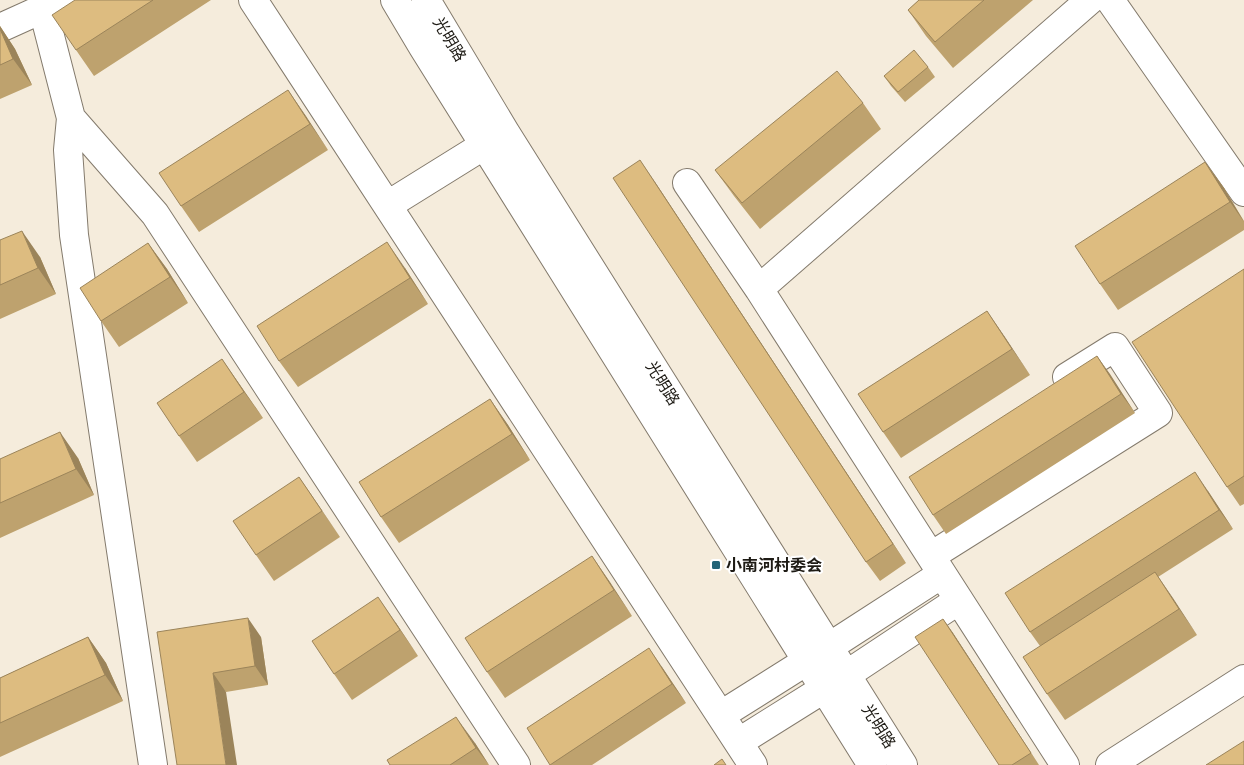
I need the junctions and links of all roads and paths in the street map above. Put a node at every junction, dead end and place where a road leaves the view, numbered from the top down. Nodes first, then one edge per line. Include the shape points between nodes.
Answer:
1 (253, 0) edge
2 (395, 0) edge
3 (426, 0) edge
4 (1090, 0) edge
5 (1110, 0) edge
6 (53, 4) edge
7 (0, 28) edge
8 (71, 118) junction
9 (495, 138) junction
10 (687, 184) dead end
11 (1244, 192) edge
12 (388, 205) junction
13 (759, 289) junction
14 (1048, 390) edge
15 (937, 565) junction
16 (960, 600) junction
17 (818, 654) junction
18 (1244, 679) edge
19 (835, 682) junction
20 (721, 715) junction
21 (739, 742) junction
22 (153, 765) edge
23 (516, 765) edge
24 (753, 765) edge
25 (872, 765) edge
26 (903, 765) edge
27 (1065, 765) edge
28 (1110, 765) edge

1 - 12 street
2 - 9 street, 光明路
3 - 9 street, 光明路
4 - 13 street
5 - 11 street
6 - 7 street
6 - 8 street
8 - 22 street via 68,150 74,236
8 - 23 street via 155,214
9 - 12 street
9 - 17 street, 光明路
10 - 13 street
12 - 20 street
13 - 15 street via 897,485
14 - 15 street via 1115,347 1158,413
15 - 16 street
15 - 17 street
16 - 19 street
16 - 27 street
17 - 19 street, 光明路
17 - 20 street
18 - 28 street
19 - 21 street
19 - 25 street, 光明路
19 - 26 street, 光明路
20 - 21 street
21 - 24 street

